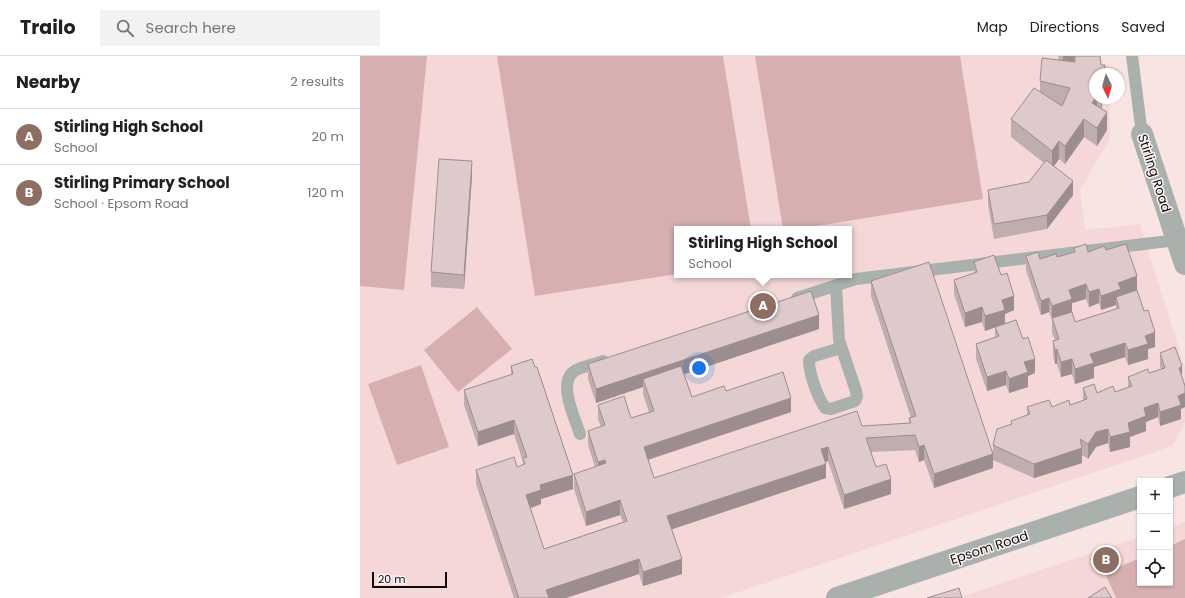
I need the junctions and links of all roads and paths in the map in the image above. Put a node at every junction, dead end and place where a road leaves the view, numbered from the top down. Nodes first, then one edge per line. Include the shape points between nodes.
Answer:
1 (1132, 56) edge
2 (1142, 134) joint
3 (1177, 240) junction
4 (1185, 264) edge
5 (836, 285) junction
6 (784, 302) edge
7 (842, 348) junction
8 (612, 358) edge
9 (580, 434) dead end
10 (1185, 482) edge
11 (1173, 486) edge
12 (1137, 498) edge
13 (837, 598) edge

1 - 2 lane, Stirling Road
2 - 3 street, Stirling Road
3 - 4 street, Stirling Road
3 - 5 lane via 856,279
5 - 6 lane
5 - 7 lane via 839,340
7 - 7 lane via 857,397 854,401 831,409 825,408 809,368 809,360 814,356
8 - 9 lane via 575,370 568,378 566,388
10 - 11 street
12 - 13 street, Epsom Road

